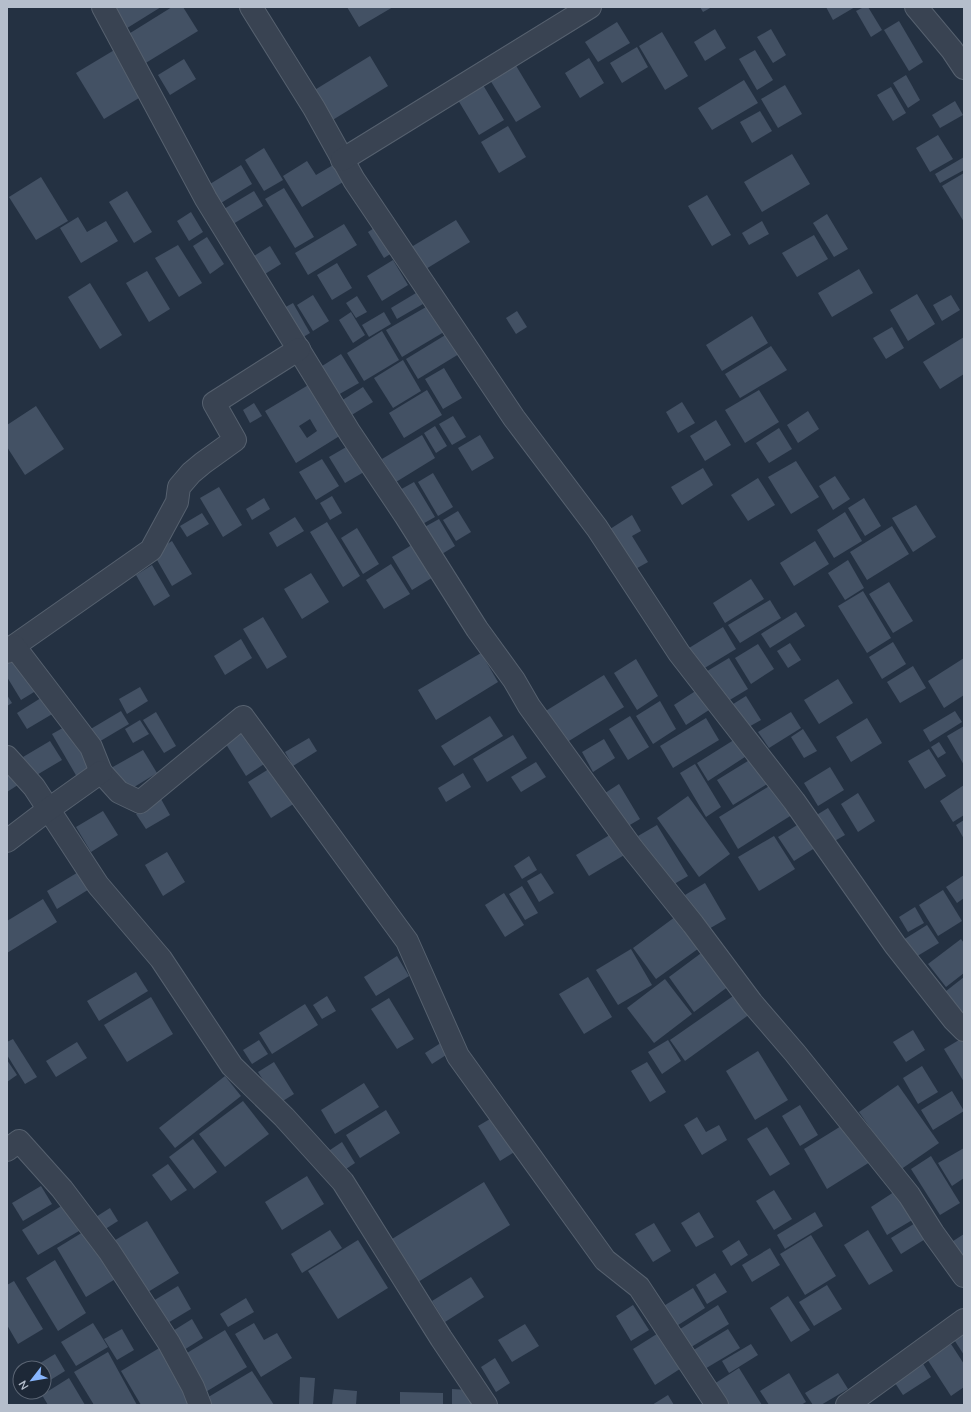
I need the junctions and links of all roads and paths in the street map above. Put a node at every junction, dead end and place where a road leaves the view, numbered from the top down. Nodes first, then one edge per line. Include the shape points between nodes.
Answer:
1 (103, 7) edge
2 (251, 7) edge
3 (590, 7) edge
4 (916, 7) edge
5 (964, 68) edge
6 (342, 160) junction
7 (299, 349) junction
8 (11, 649) edge
9 (7, 757) edge
10 (102, 772) junction
11 (49, 809) junction
12 (7, 841) edge
13 (964, 1030) edge
14 (7, 1150) edge
15 (964, 1276) edge
16 (964, 1320) edge
17 (200, 1405) edge
18 (486, 1405) edge
19 (716, 1405) edge
20 (847, 1405) edge

1 - 7 street via 206,199
2 - 6 street via 314,108
3 - 6 street
4 - 5 street
6 - 13 street via 514,418 597,528 679,653 794,801 895,945
7 - 8 street via 214,403 235,440 204,462 179,487 177,502 151,550
7 - 15 street via 350,433 477,629 558,748 752,1003 909,1195
8 - 10 street via 92,747
9 - 11 street via 34,787
10 - 11 street
10 - 19 street via 119,792 140,802 243,717 407,940 458,1056 605,1260 639,1286
11 - 12 street
11 - 18 street via 98,885 161,959 232,1066 284,1117 342,1182
14 - 17 street via 19,1141 62,1189 109,1251 169,1343
16 - 20 street

